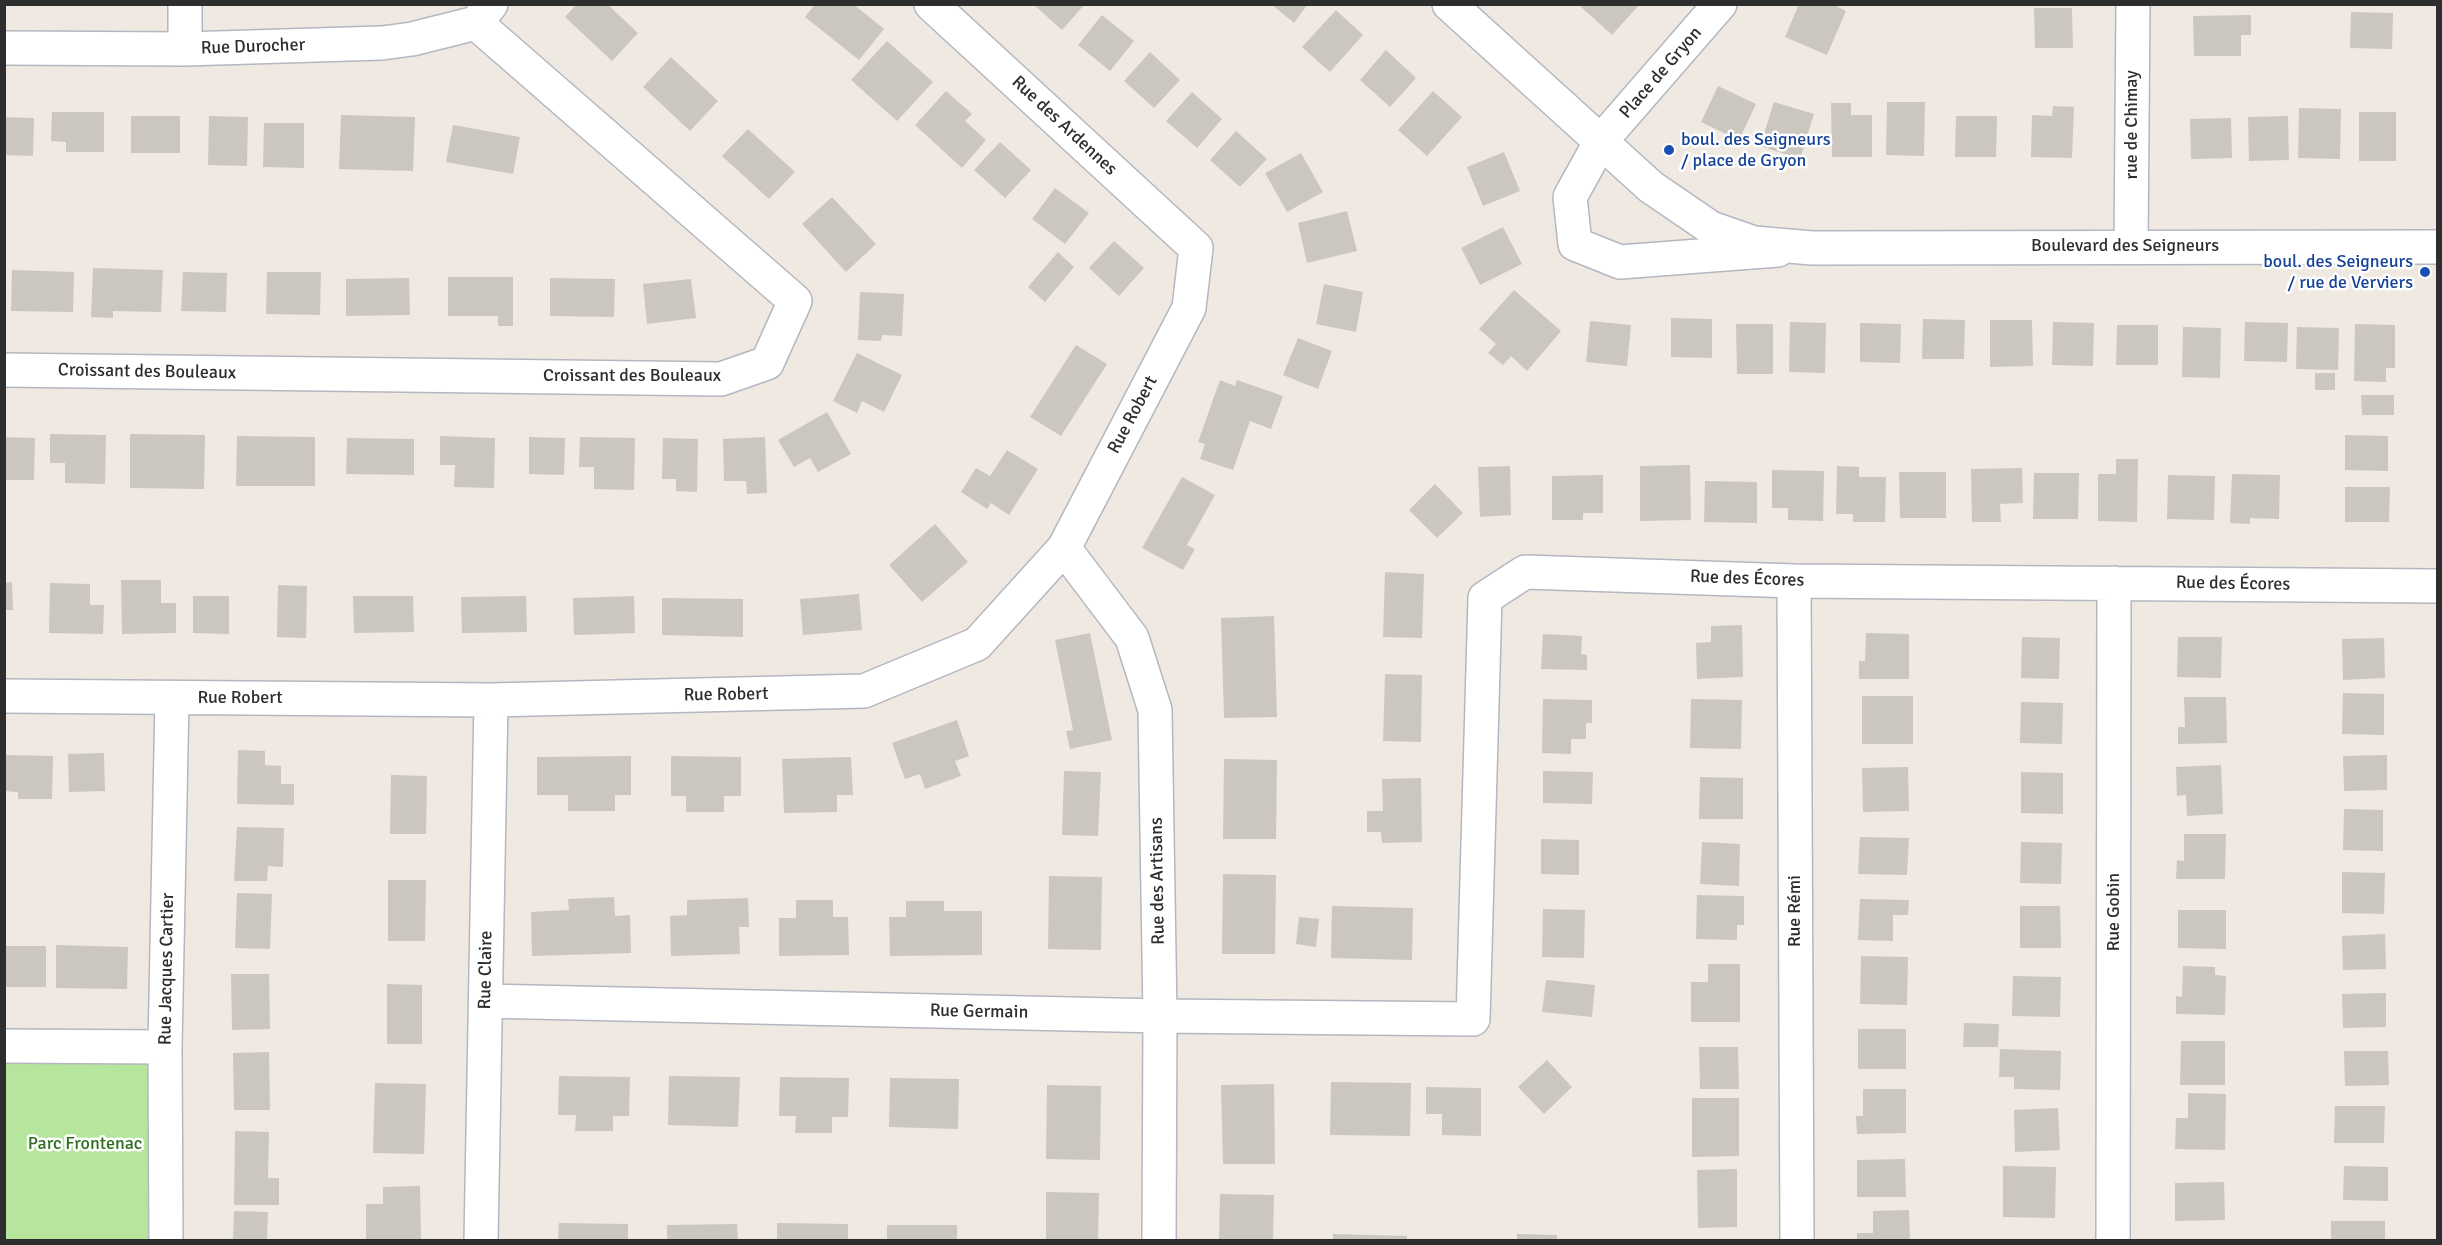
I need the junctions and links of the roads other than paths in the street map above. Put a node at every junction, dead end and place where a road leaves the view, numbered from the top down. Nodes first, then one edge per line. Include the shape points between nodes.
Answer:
1 (185, 4) edge
2 (931, 4) edge
3 (1449, 4) edge
4 (1720, 4) edge
5 (2133, 4) edge
6 (483, 14) edge
7 (4, 48) edge
8 (186, 49) junction
9 (1601, 141) junction
10 (2131, 246) junction
11 (2438, 247) edge
12 (1196, 248) joint
13 (1812, 248) junction
14 (4, 370) edge
15 (1064, 548) junction
16 (1794, 581) junction
17 (2114, 583) junction
18 (2438, 586) edge
19 (4, 696) edge
20 (172, 698) junction
21 (491, 700) junction
22 (486, 1001) junction
23 (1160, 1016) junction
24 (1473, 1019) joint
25 (4, 1046) edge
26 (165, 1047) junction
27 (166, 1240) edge
28 (481, 1240) edge
29 (1159, 1240) edge
30 (1797, 1240) edge
31 (2113, 1240) edge

1 - 8 street
2 - 12 street, Rue des Ardennes
3 - 9 street, Boulevard des Seigneurs
4 - 9 street, Place de Gryon
5 - 10 street, rue de Chimay
6 - 8 street, Rue Durocher via 412,39 382,43
6 - 14 street, Croissant des Bouleaux via 795,301 767,363 721,379
7 - 8 street, Rue Durocher
9 - 13 street, Boulevard des Seigneurs via 1651,187 1711,228 1754,243
9 - 13 street, Boulevard des Seigneurs via 1570,196 1575,244 1620,262
10 - 11 street, Boulevard des Seigneurs
10 - 13 street, Boulevard des Seigneurs
12 - 15 street, Rue Robert via 1189,308
15 - 21 street, Rue Robert via 977,644 864,692
15 - 23 street, Rue des Artisans via 1132,638 1155,710
16 - 17 street, Rue des Écores
16 - 24 street, Rue des Écores via 1525,572 1485,598
16 - 30 street, Rue Rémi
17 - 18 street, Rue des Écores
17 - 31 street, Rue Gobin
19 - 20 street, Rue Robert
20 - 21 street, Rue Robert
20 - 26 street, Rue Jacques Cartier
21 - 22 street, Rue Claire
22 - 23 street, Rue Germain
22 - 28 street, Rue Claire
23 - 24 street, Rue Germain
23 - 29 street, Rue des Artisans
25 - 26 street
26 - 27 street, Rue Jacques Cartier

